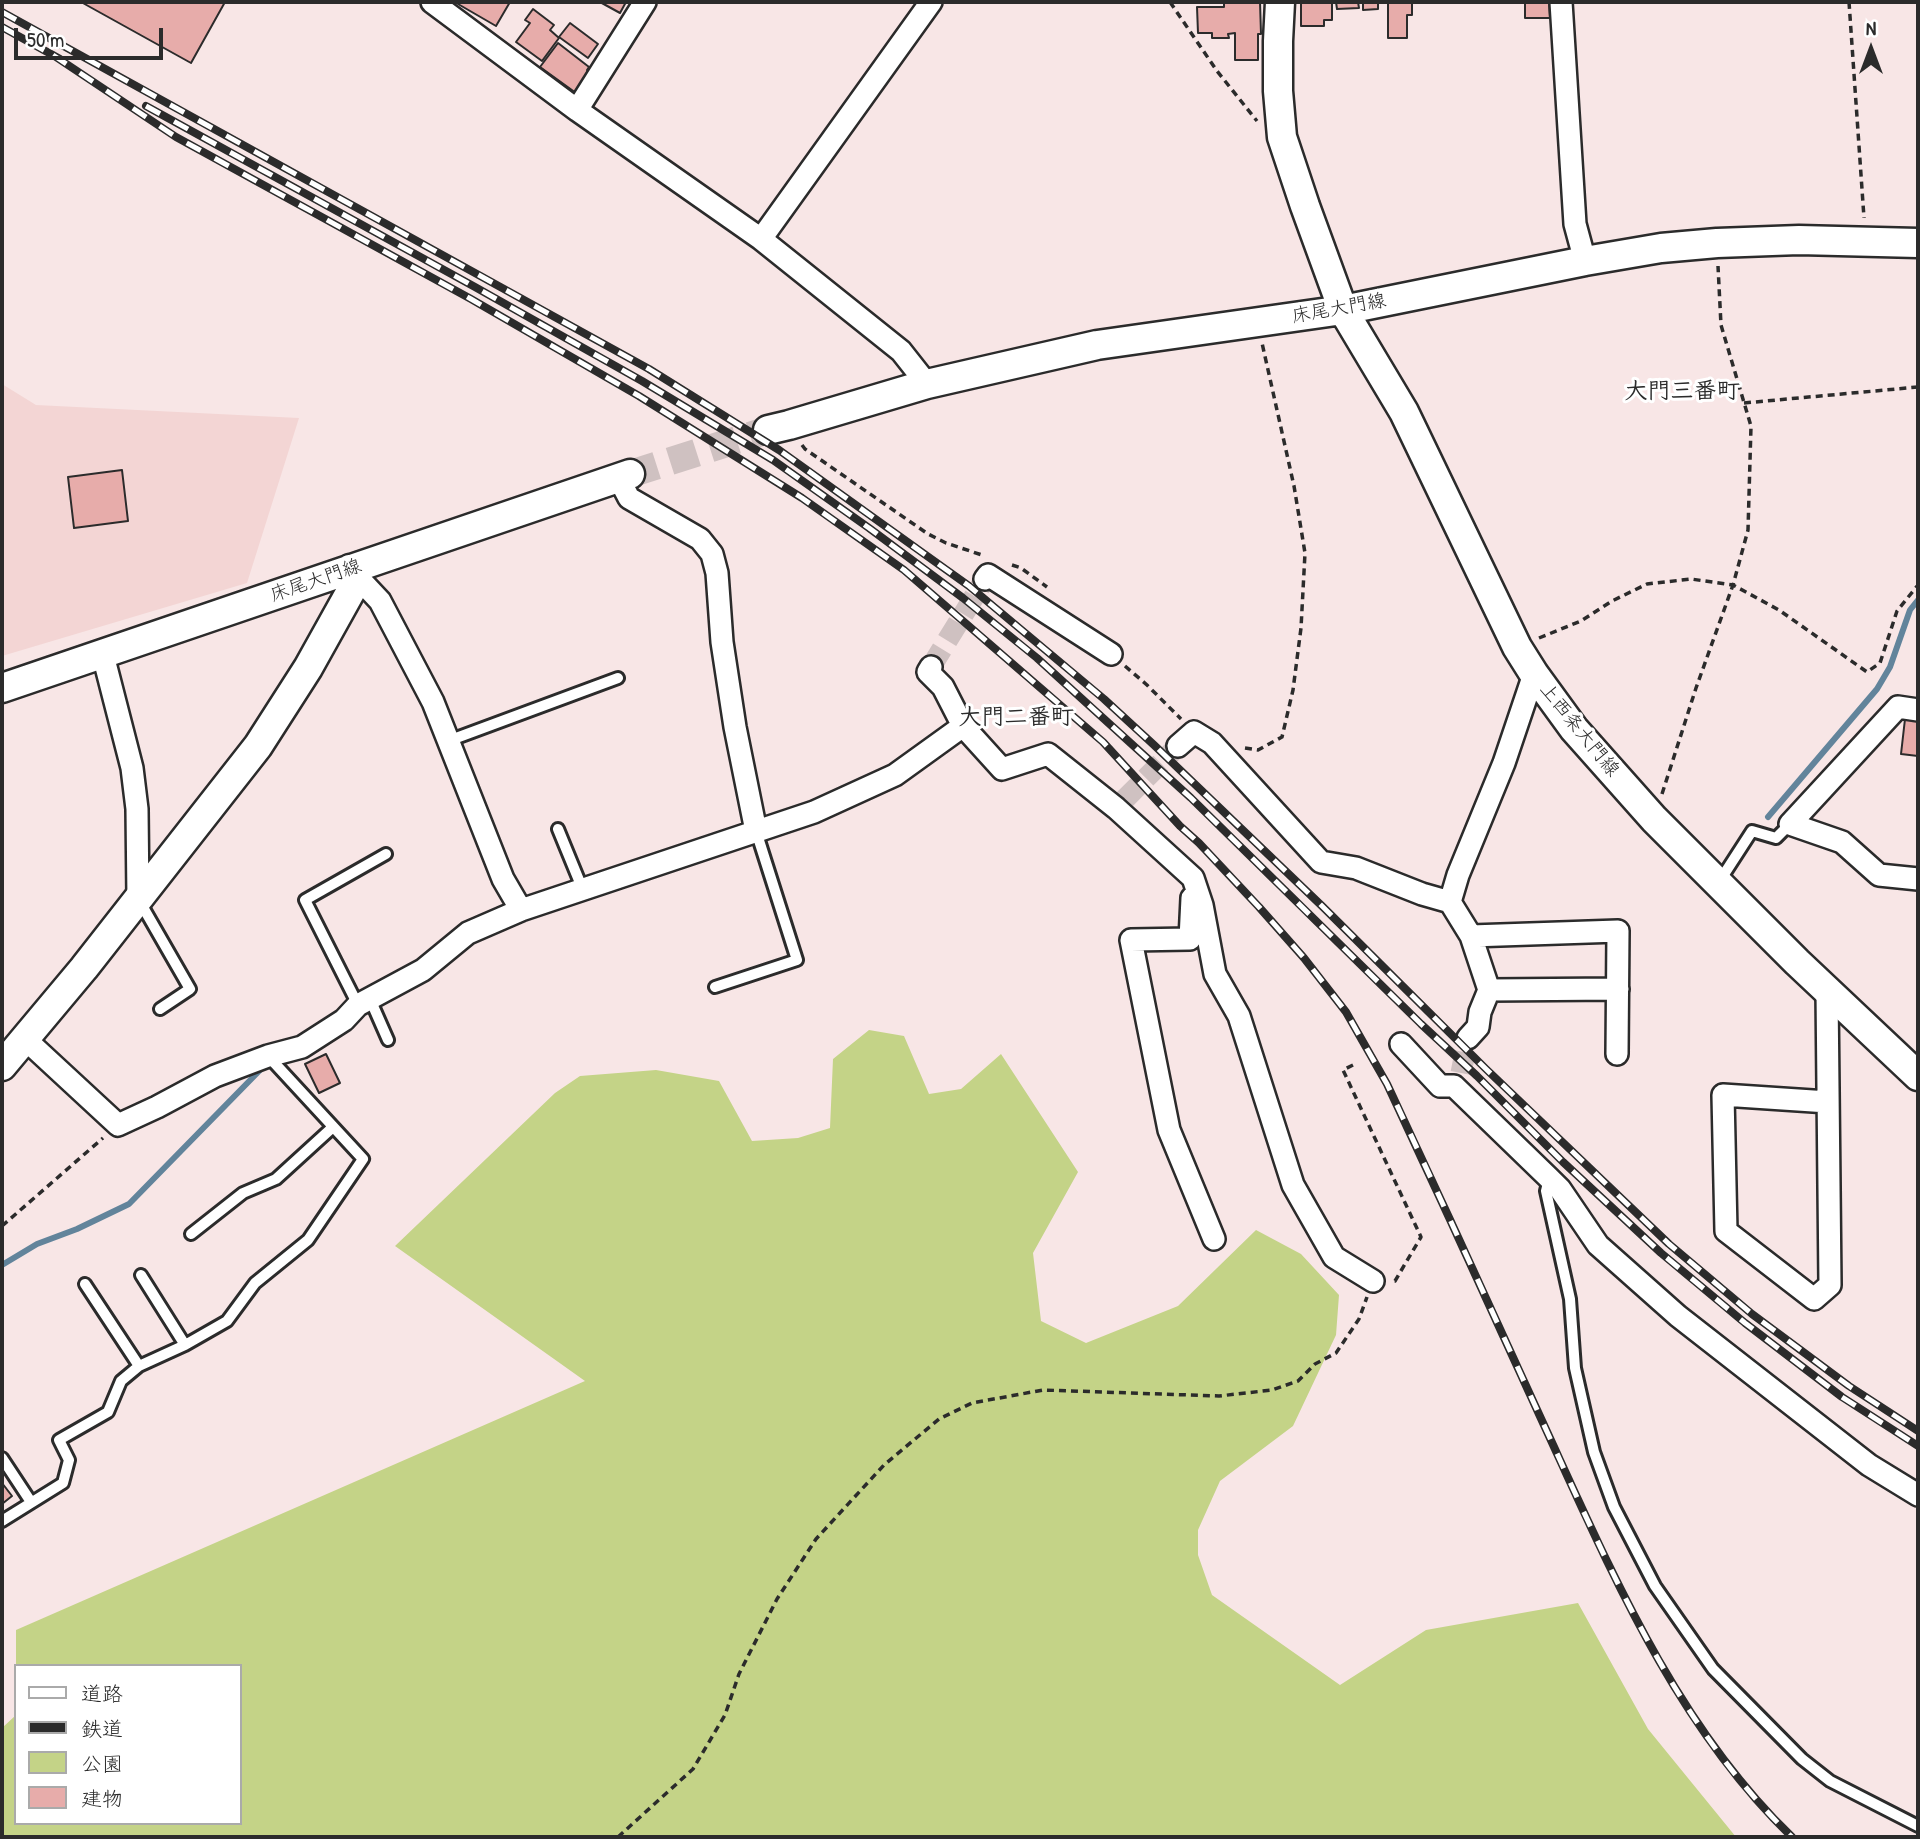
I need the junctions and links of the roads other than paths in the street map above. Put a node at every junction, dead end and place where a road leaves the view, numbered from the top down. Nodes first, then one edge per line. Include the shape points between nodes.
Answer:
1 (432, 2) edge
2 (645, 2) edge
3 (931, 2) edge
4 (1280, 2) edge
5 (1561, 2) edge
6 (577, 110) junction
7 (761, 239) junction
8 (1918, 243) edge
9 (1585, 261) junction
10 (1343, 310) junction
11 (927, 384) junction
12 (779, 428) tunnel mouth
13 (624, 476) joint
14 (350, 569) junction
15 (985, 579) dead end
16 (1111, 654) road end
17 (103, 655) junction
18 (931, 667) dead end
19 (1534, 674) junction
20 (618, 678) dead end
21 (2, 688) edge
22 (1918, 710) edge
23 (963, 726) junction
24 (1195, 740) road end
25 (448, 741) junction
26 (1790, 824) junction
27 (558, 829) dead end
28 (756, 831) junction
29 (386, 854) dead end
30 (1193, 878) junction
31 (1918, 879) edge
32 (1718, 883) junction
33 (583, 890) junction
34 (138, 900) junction
35 (1450, 902) junction
36 (521, 909) junction
37 (1471, 936) junction
38 (715, 987) dead end
39 (1618, 989) junction
40 (1489, 990) junction
41 (1827, 990) junction
42 (364, 1002) junction
43 (160, 1009) dead end
44 (24, 1038) junction
45 (1468, 1038) tunnel mouth
46 (388, 1040) dead end
47 (1401, 1044) dead end
48 (1617, 1054) dead end
49 (268, 1056) junction
50 (2, 1066) edge
51 (1918, 1076) edge
52 (1828, 1102) junction
53 (333, 1127) junction
54 (1549, 1178) junction
55 (191, 1234) dead end
56 (1214, 1240) dead end
57 (141, 1275) dead end
58 (1373, 1281) road end
59 (85, 1284) dead end
60 (185, 1345) junction
61 (139, 1366) junction
62 (2, 1458) edge
63 (1918, 1495) edge
64 (31, 1502) junction
65 (2, 1521) edge
66 (1918, 1826) edge

1 - 6 street
2 - 6 street
3 - 7 street
4 - 10 main road, 上西条大門線 via 1282,137
5 - 9 street via 1574,224
6 - 7 street
7 - 11 street via 901,351
8 - 9 main road, 床尾大門線 via 1717,243
9 - 10 main road, 床尾大門線
10 - 11 main road, 床尾大門線 via 1097,345
10 - 19 main road, 上西条大門線 via 1404,412
11 - 12 main road, 床尾大門線
13 - 14 main road, 床尾大門線
13 - 28 street via 629,498 700,538 712,554 729,690
14 - 17 main road, 床尾大門線
14 - 25 street via 380,601 433,702
14 - 34 main road via 352,589 308,668 258,746
15 - 16 street via 988,575
17 - 21 main road, 床尾大門線
17 - 34 street via 132,768
18 - 23 street via 928,672 943,687
19 - 32 main road, 上西条大門線 via 1574,729
19 - 35 street
20 - 25 lane
22 - 26 street via 1898,707
23 - 28 street via 895,775
23 - 30 street via 1002,769 1048,754 1121,804
24 - 35 street via 1321,862 1356,868
25 - 36 street via 503,879
26 - 31 street via 1842,842 1879,875
26 - 32 lane via 1776,838 1752,831
27 - 33 lane
28 - 33 street
28 - 38 lane via 797,960
29 - 42 lane via 305,900
30 - 56 street via 1190,939 1131,940 1169,1130
30 - 58 street via 1215,974 1239,1016 1293,1185 1335,1257
32 - 41 main road, 上西条大門線
33 - 36 street
34 - 43 lane via 190,989
34 - 44 main road
35 - 37 street
36 - 42 street via 468,933 423,970
37 - 39 street via 1618,931
37 - 40 street
39 - 40 street
39 - 48 street
40 - 45 street via 1478,1027
41 - 51 main road, 上西条大門線
41 - 52 street
42 - 46 lane
42 - 49 street via 302,1046
44 - 49 street via 118,1125 215,1076
44 - 50 main road
47 - 54 street via 1440,1086 1457,1079
49 - 53 lane
52 - 52 street via 1830,1285 1814,1299 1726,1231 1723,1096
53 - 55 lane via 276,1179 243,1193
53 - 60 lane via 363,1159 308,1240 255,1283 227,1321
54 - 63 street via 1598,1245 1678,1315 1869,1465
54 - 66 lane via 1546,1191 1570,1299 1575,1368 1594,1452 1614,1507 1655,1586 1713,1669 1802,1759 1830,1781
57 - 60 lane
59 - 61 lane
60 - 61 lane
61 - 64 lane via 121,1381 108,1412 59,1440 69,1461 63,1483
62 - 64 lane
64 - 65 lane

